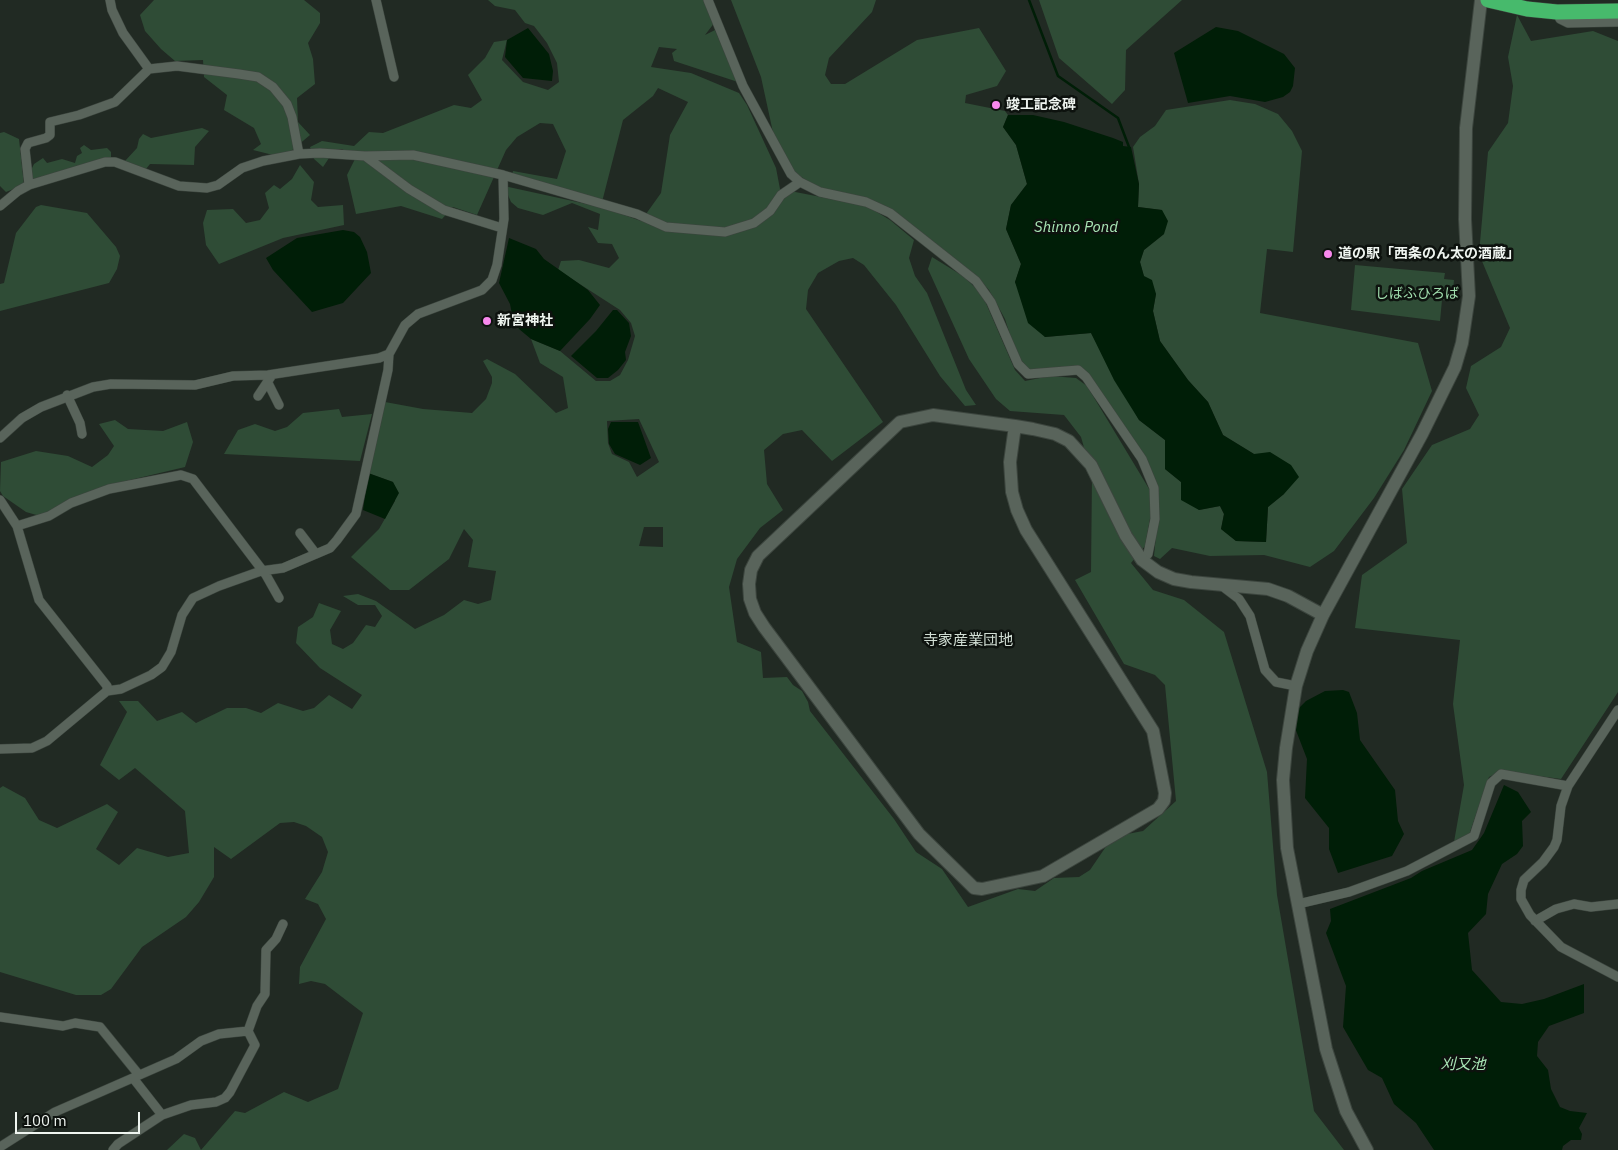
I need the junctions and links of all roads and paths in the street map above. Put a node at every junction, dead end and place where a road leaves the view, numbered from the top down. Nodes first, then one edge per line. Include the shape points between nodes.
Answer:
1 (110, 0) edge
2 (376, 0) edge
3 (708, 0) edge
4 (1481, 0) edge
5 (1488, 0) edge
6 (1618, 11) edge
7 (1557, 12) junction
8 (1618, 22) edge
9 (149, 69) junction
10 (394, 78) dead end
11 (299, 154) junction
12 (365, 156) junction
13 (503, 175) junction
14 (800, 182) junction
15 (30, 185) junction
16 (0, 206) edge
17 (502, 228) junction
18 (389, 354) junction
19 (270, 379) junction
20 (67, 395) junction
21 (258, 396) dead end
22 (279, 405) dead end
23 (1015, 426) junction
24 (82, 434) dead end
25 (0, 438) edge
26 (0, 500) edge
27 (17, 526) junction
28 (300, 533) dead end
29 (316, 554) junction
30 (1142, 560) junction
31 (261, 572) junction
32 (1220, 584) junction
33 (279, 598) dead end
34 (1323, 615) junction
35 (1296, 686) junction
36 (107, 691) junction
37 (1618, 710) edge
38 (0, 749) edge
39 (1568, 786) junction
40 (1298, 904) junction
41 (1618, 904) edge
42 (1535, 921) junction
43 (283, 924) dead end
44 (1618, 977) edge
45 (0, 1017) edge
46 (248, 1032) junction
47 (136, 1076) junction
48 (162, 1115) junction
49 (0, 1147) edge
50 (113, 1150) edge
51 (1367, 1150) edge

1 - 9 street via 117,22
2 - 10 street
3 - 14 street via 743,86 781,158
4 - 34 street via 1466,128 1464,219 1469,296 1462,343 1422,434
5 - 7 highway
6 - 7 highway
7 - 8 street via 1560,19 1568,23
9 - 11 street via 178,66 258,77 273,87 287,104
9 - 15 street via 115,102 50,122 50,134 46,138 28,143 25,149
11 - 12 street
11 - 15 street via 263,160 207,188 180,186 114,162 89,166
12 - 13 street via 413,156
12 - 17 street via 444,210
13 - 14 street via 637,214 666,227 725,232 754,223 770,211 781,195
13 - 17 street
14 - 30 street via 820,192 866,202 890,213 976,281 991,302 1018,364 1028,374 1078,370 1086,377 1142,459 1154,488 1155,519 1148,554
15 - 16 street via 18,190
17 - 18 street via 492,280 482,290 418,314 406,325
18 - 19 street
18 - 29 street via 356,514 330,548
19 - 20 street via 232,376 195,385 111,384
19 - 21 street
19 - 22 street
20 - 24 street
20 - 25 street via 22,418
23 - 23 street via 933,415 900,422 768,545 751,570 749,584 755,614 919,834 974,888 982,889 1043,876 1158,809 1165,794 1153,731 1026,530 1017,510 1010,462
23 - 30 street via 1055,434 1081,452 1099,477 1126,536
26 - 27 street
27 - 31 street via 50,516 71,503 109,489 181,474 193,479
27 - 36 street via 39,600 107,686
28 - 29 street
29 - 31 street via 283,568
30 - 32 street via 1174,579
31 - 33 street
31 - 36 street via 193,598 182,615 171,652 162,667 121,689
32 - 34 street via 1268,589
32 - 35 street via 1239,598 1250,616 1265,670 1276,682
34 - 35 street
35 - 40 street via 1283,780 1287,848
36 - 38 street via 47,741 32,748
37 - 39 street
39 - 40 street via 1501,774 1491,783 1474,836 1407,871 1349,892
39 - 42 street via 1554,847 1522,885 1521,899
40 - 51 street via 1326,1049 1346,1111
41 - 42 street via 1591,907 1574,904 1556,909
42 - 44 street via 1561,947
43 - 46 street via 266,950 265,994
45 - 47 street via 63,1026 75,1023 100,1027
46 - 47 street via 219,1034 201,1041 176,1059
46 - 48 street via 255,1045 225,1098
47 - 48 street
47 - 49 street via 54,1112
48 - 50 street

